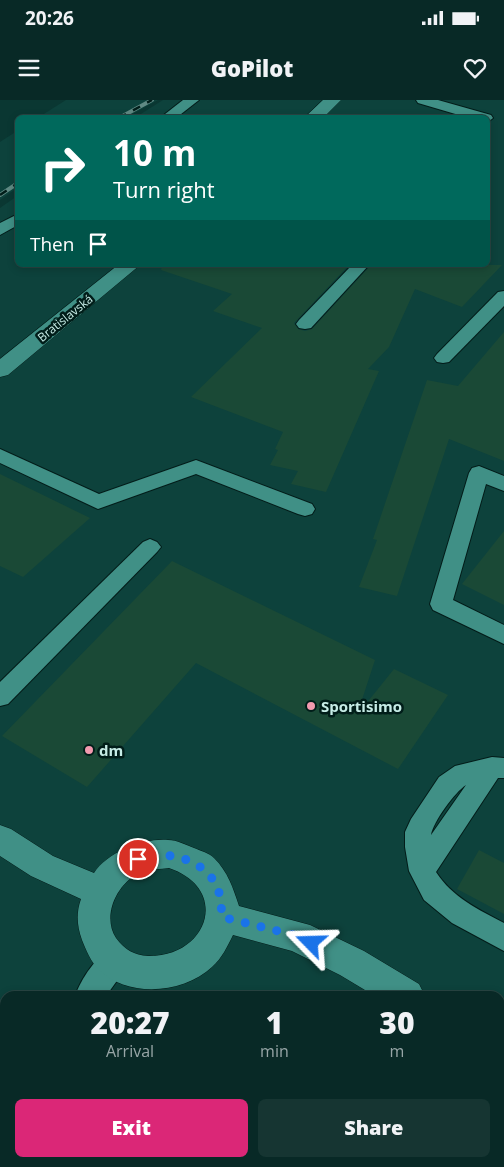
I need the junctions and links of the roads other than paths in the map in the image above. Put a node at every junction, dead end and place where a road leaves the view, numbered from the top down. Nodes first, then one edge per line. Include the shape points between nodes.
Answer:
1 (192, 100) edge
2 (333, 100) edge
3 (423, 100) edge
4 (170, 115) edge
5 (316, 115) edge
6 (476, 115) edge
7 (490, 120) edge
8 (490, 130) edge
9 (15, 220) edge
10 (0, 230) edge
11 (128, 267) edge
12 (359, 267) edge
13 (504, 296) edge
14 (305, 324) dead end
15 (443, 358) dead end
16 (0, 370) edge
17 (0, 455) edge
18 (504, 484) edge
19 (305, 509) dead end
20 (150, 547) dead end
21 (504, 634) edge
22 (0, 697) edge
23 (498, 768) edge
24 (0, 839) edge
25 (99, 891) junction
26 (222, 917) junction
27 (504, 938) edge
28 (114, 961) junction
29 (93, 991) edge
30 (398, 991) edge

1 - 4 lane
2 - 5 street
3 - 6 lane
7 - 8 lane via 496,123
9 - 10 lane
11 - 16 street, Bratislavská
12 - 14 lane
13 - 15 lane
17 - 19 lane via 98,502 196,468
18 - 21 lane via 479,473 441,604
20 - 22 lane
23 - 27 lane via 450,781 416,835 422,871 438,896
24 - 25 street via 42,866
25 - 26 street via 111,875 128,862 169,854 202,868 214,882 221,898
25 - 28 street via 93,910 94,929 100,946
26 - 28 street via 217,935 206,952 171,972 138,972
26 - 30 street via 298,936
28 - 29 lane

